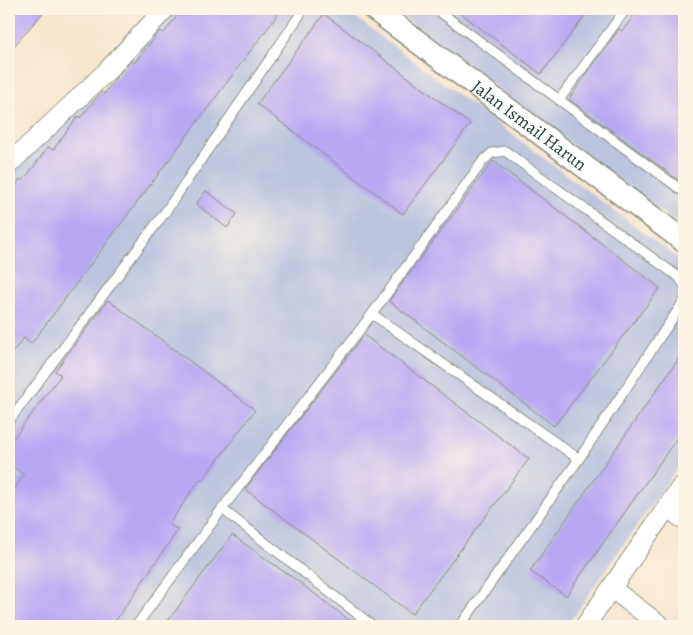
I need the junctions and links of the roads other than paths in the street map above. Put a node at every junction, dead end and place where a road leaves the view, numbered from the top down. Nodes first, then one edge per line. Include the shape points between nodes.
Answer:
1 (165, 9) edge
2 (304, 9) edge
3 (374, 9) edge
4 (436, 9) edge
5 (626, 9) edge
6 (559, 100) junction
7 (9, 164) edge
8 (684, 192) edge
9 (684, 241) edge
10 (684, 285) edge
11 (684, 300) edge
12 (372, 314) junction
13 (9, 421) edge
14 (579, 459) junction
15 (684, 489) edge
16 (667, 507) junction
17 (222, 509) junction
18 (684, 520) edge
19 (611, 588) junction
20 (136, 626) edge
21 (374, 626) edge
22 (460, 626) edge
23 (585, 626) edge
24 (661, 626) edge

1 - 7 street via 105,73
2 - 13 lane via 166,211
3 - 9 street, Jalan Ismail Harun
4 - 6 lane
5 - 6 lane
6 - 8 lane
10 - 12 lane via 680,278 505,150 492,153 483,161
11 - 14 lane
12 - 14 lane
12 - 17 lane
14 - 22 lane
15 - 16 street via 681,487
16 - 18 street
16 - 19 street
17 - 20 lane
17 - 21 lane
19 - 23 street
19 - 24 street

